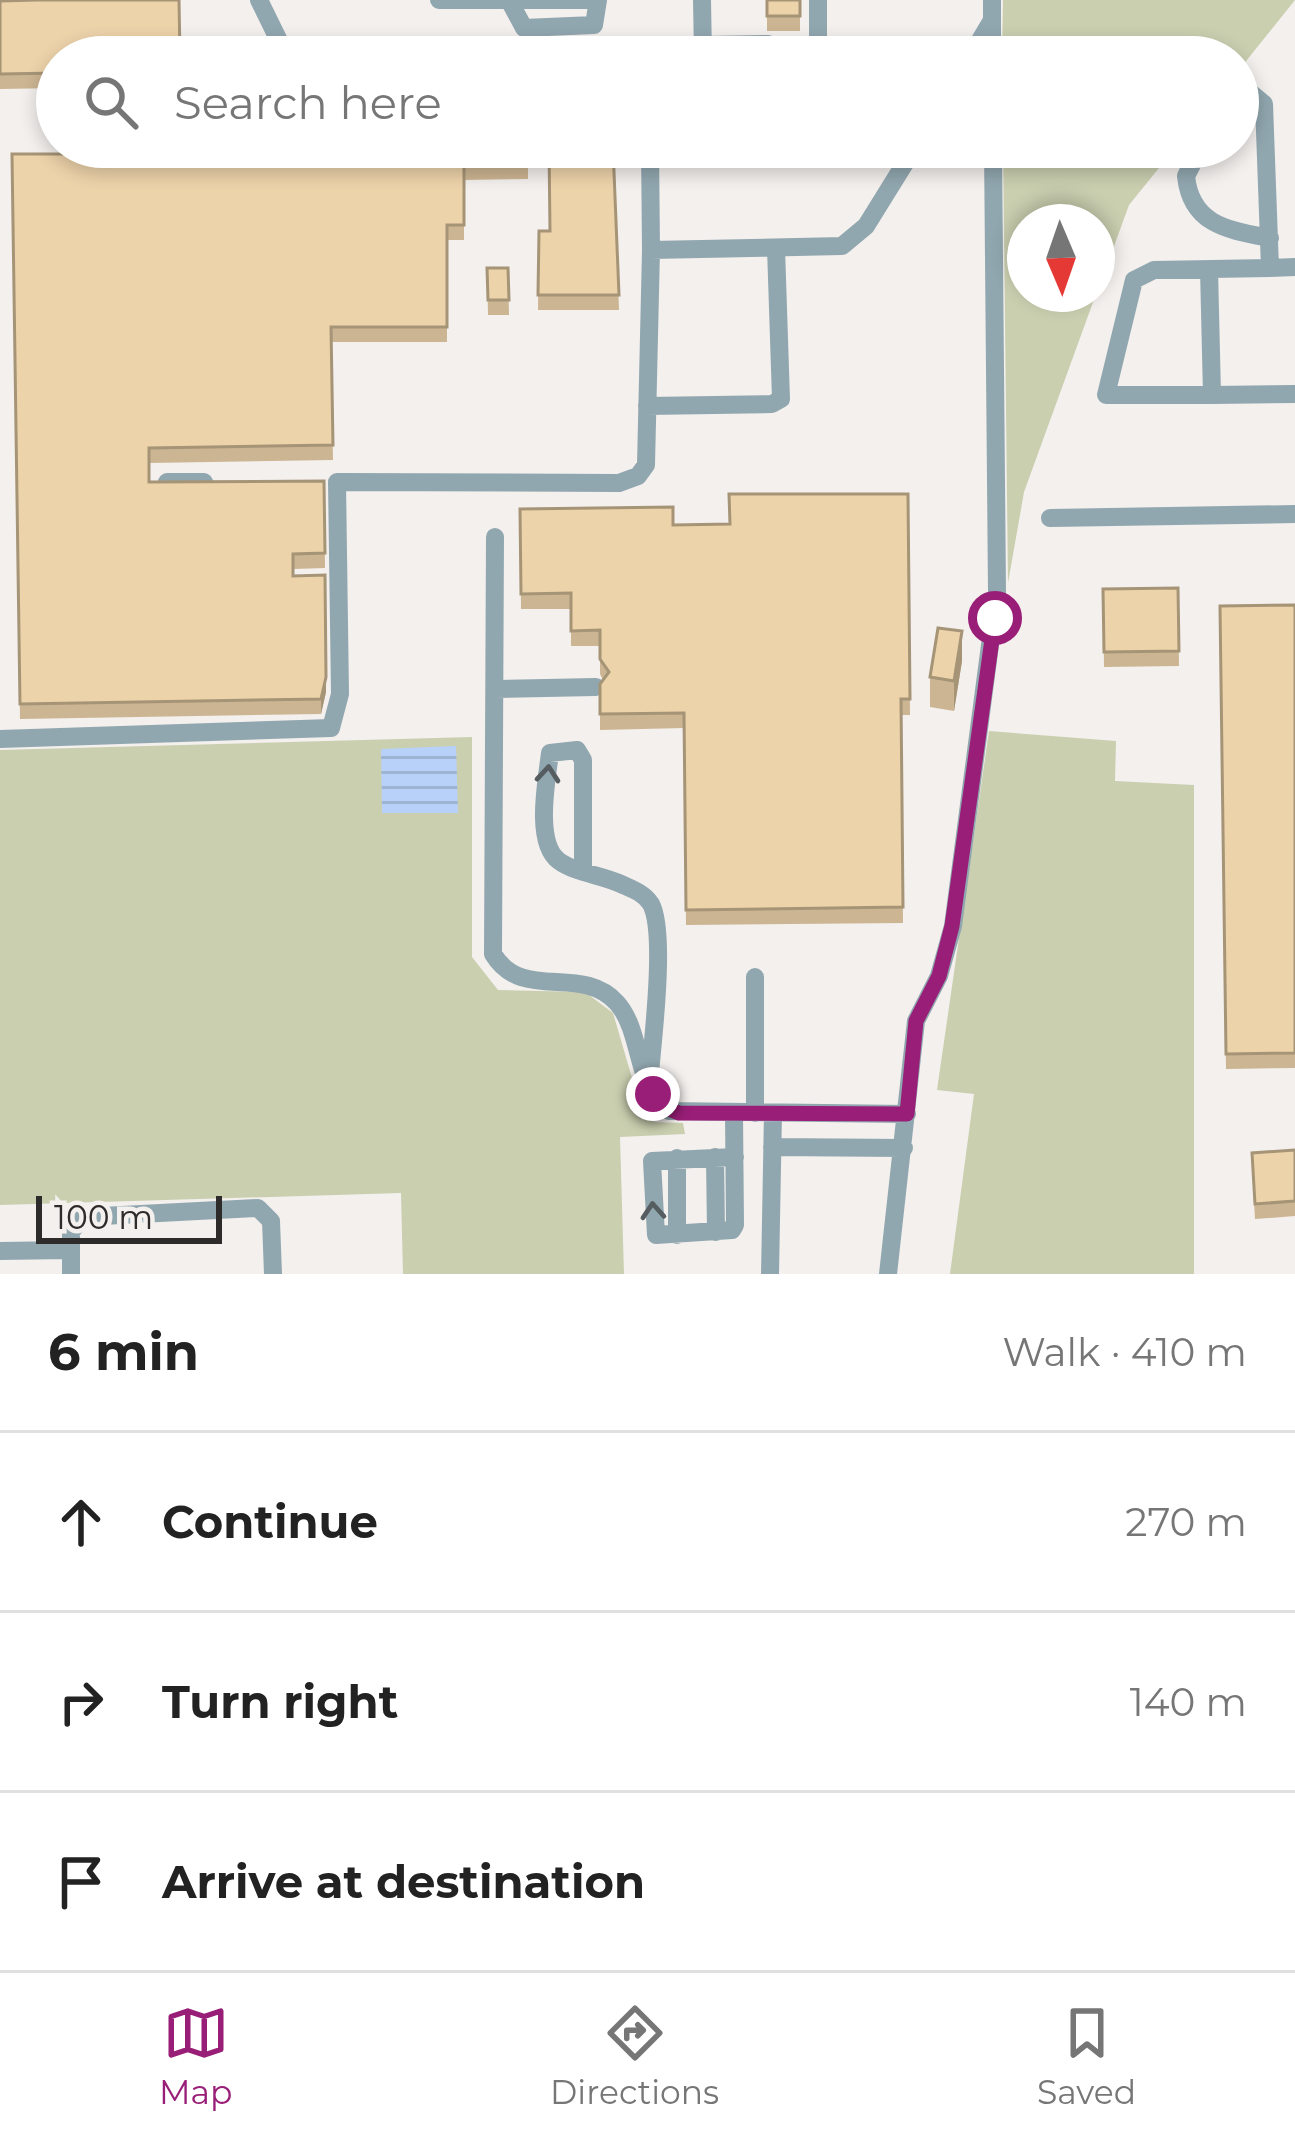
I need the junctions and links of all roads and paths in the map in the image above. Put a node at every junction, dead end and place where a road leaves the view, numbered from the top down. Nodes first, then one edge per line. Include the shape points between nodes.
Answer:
1 (259, 0) edge
2 (439, 0) edge
3 (702, 0) edge
4 (818, 0) edge
5 (594, 1) edge
6 (510, 2) edge
7 (277, 36) edge
8 (703, 36) edge
9 (818, 36) edge
10 (1259, 100) edge
11 (650, 168) edge
12 (901, 168) edge
13 (993, 168) edge
14 (1190, 168) edge
15 (1270, 238) junction
16 (776, 248) junction
17 (651, 250) junction
18 (1295, 267) edge
19 (1270, 268) junction
20 (1209, 269) junction
21 (1295, 394) edge
22 (1212, 395) junction
23 (647, 406) junction
24 (167, 482) edge
25 (231, 482) edge
26 (316, 482) edge
27 (337, 482) junction
28 (1295, 514) edge
29 (1050, 518) dead end
30 (495, 537) dead end
31 (596, 687) edge
32 (495, 689) junction
33 (0, 739) edge
34 (583, 870) junction
35 (755, 977) dead end
36 (650, 1083) junction
37 (734, 1113) junction
38 (764, 1113) junction
39 (907, 1114) junction
40 (772, 1148) junction
41 (904, 1148) junction
42 (725, 1157) junction
43 (68, 1250) junction
44 (0, 1251) edge
45 (71, 1274) edge
46 (273, 1274) edge
47 (770, 1274) edge
48 (888, 1274) edge

1 - 7 street
2 - 6 street
3 - 8 street
4 - 9 street
5 - 6 street via 594,25 524,28
10 - 15 street
11 - 17 street
12 - 16 street via 852,241
13 - 39 street via 995,618 952,926 916,1021
14 - 15 street via 1199,213 1217,227
15 - 19 street
16 - 17 street
16 - 23 street via 781,399
17 - 23 street
18 - 19 street
19 - 20 street
20 - 22 street
20 - 22 street via 1154,270 1134,280 1105,392
21 - 22 street
23 - 27 street via 646,465 629,480
24 - 25 street
26 - 27 street
27 - 33 street via 340,694 331,728
28 - 29 street
30 - 32 street
31 - 32 street
32 - 36 street via 493,954 520,980 607,994 627,1018
34 -> 34 street via 560,862 546,839 550,753 562,748 583,760
34 - 36 street via 638,891 654,914
35 - 38 street
36 - 37 street via 669,1111
37 - 38 street
37 - 42 street
38 - 39 street
38 - 40 street
39 - 41 street
40 - 41 street
40 - 47 street
41 - 48 street
42 -> 42 street via 716,1232 658,1237 650,1165
43 - 44 street
43 - 45 street
43 - 46 street via 83,1217 258,1208 271,1221

